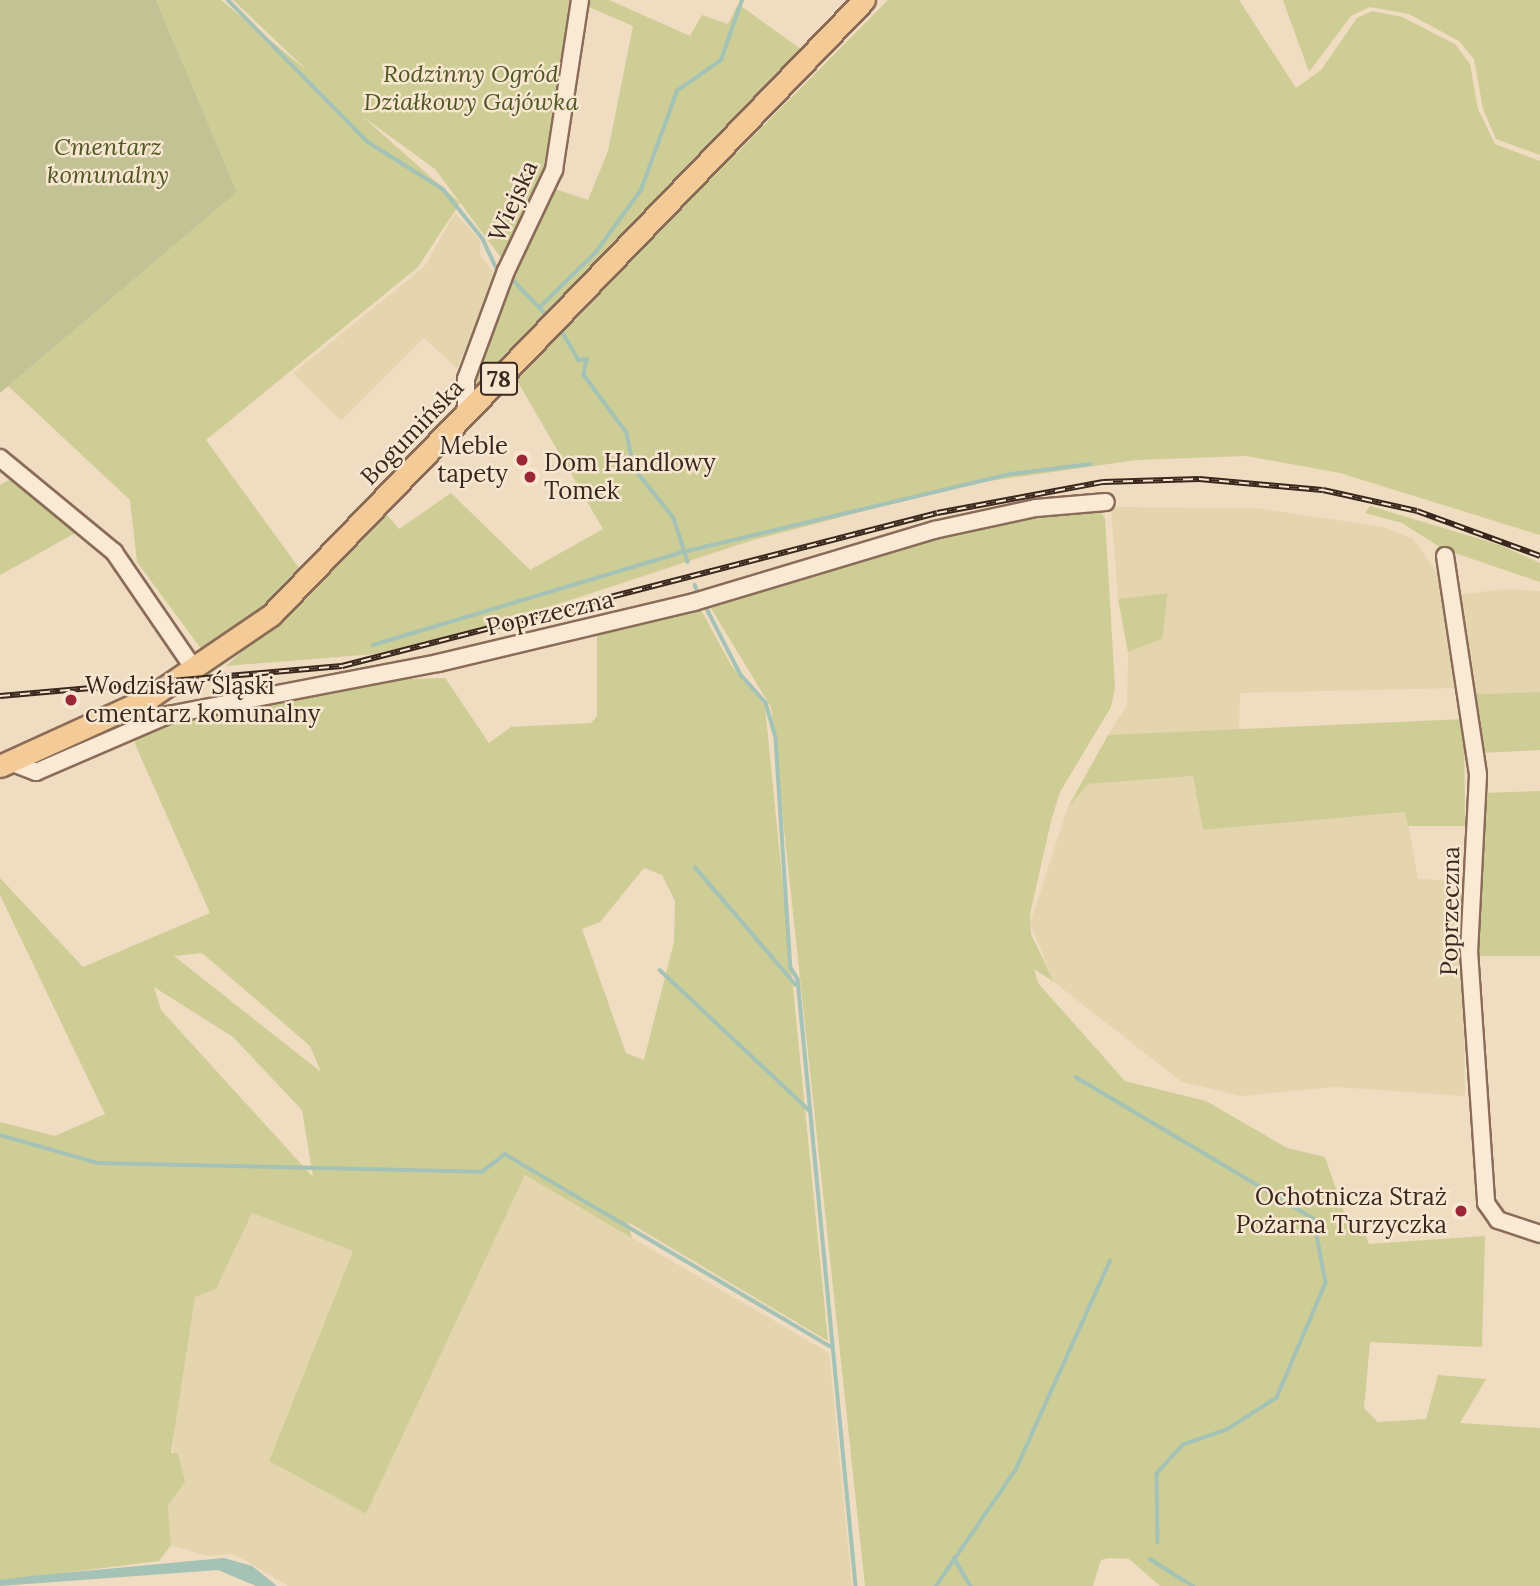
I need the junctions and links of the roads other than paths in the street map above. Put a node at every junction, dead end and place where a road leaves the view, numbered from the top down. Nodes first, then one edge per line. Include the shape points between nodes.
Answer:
1 (580, 0) edge
2 (864, 0) edge
3 (466, 414) junction
4 (0, 458) edge
5 (1106, 502) dead end
6 (1445, 556) dead end
7 (194, 670) junction
8 (5, 764) edge
9 (1540, 1234) edge

1 - 3 street, Wiejska via 554,170 506,271 466,380
2 - 3 main road, Bogumińska / 78
3 - 7 main road, Bogumińska / 78 via 271,615
4 - 7 street via 114,552
5 - 8 street, Poprzeczna via 1036,508 934,530 694,602 438,663 168,715 36,772
6 - 9 street, Poprzeczna via 1478,775 1469,950 1486,1203 1498,1220
7 - 8 main road, Bogumińska / 78 via 117,715

